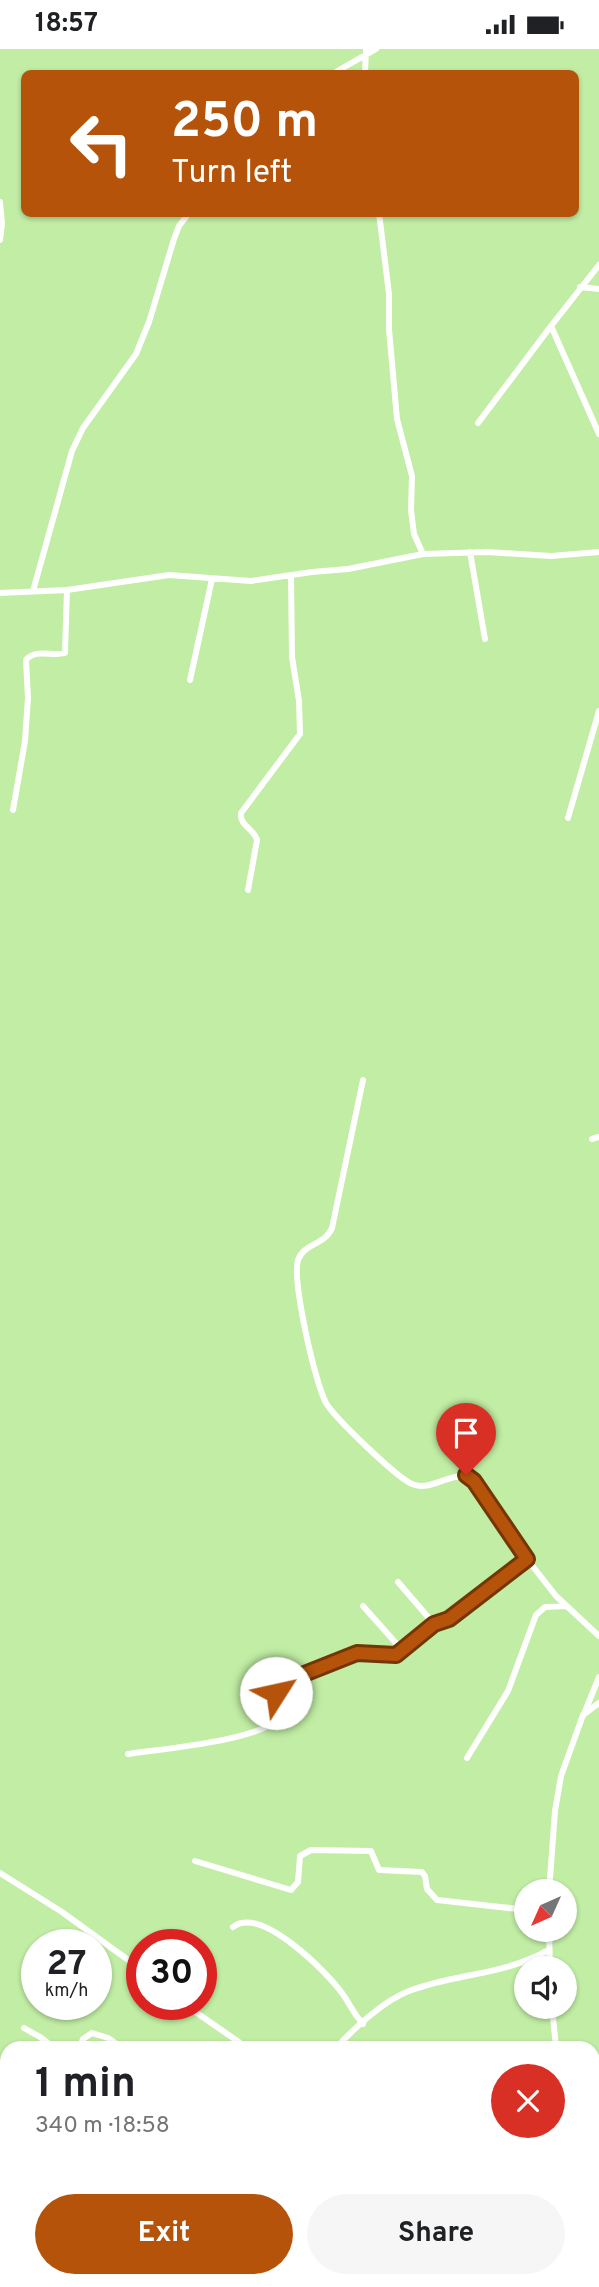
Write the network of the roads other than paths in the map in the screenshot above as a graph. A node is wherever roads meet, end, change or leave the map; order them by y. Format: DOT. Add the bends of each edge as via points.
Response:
graph roads {
  1 [pos="376,49"];
  2 [pos="366,52"];
  3 [pos="339,70"];
  4 [pos="365,70"];
  5 [pos="0,202"];
  6 [pos="187,217"];
  7 [pos="380,217"];
  8 [pos="0,240"];
  9 [pos="599,265"];
  10 [pos="580,287"];
  11 [pos="599,289"];
  12 [pos="551,327"];
  13 [pos="478,423"];
  14 [pos="598,429"];
  15 [pos="470,552"];
  16 [pos="599,552"];
  17 [pos="423,554"];
  18 [pos="291,576"];
  19 [pos="212,579"];
  20 [pos="67,590"];
  21 [pos="33,591"];
  22 [pos="0,593"];
  23 [pos="485,639"];
  24 [pos="190,680"];
  25 [pos="599,711"];
  26 [pos="13,810"];
  27 [pos="568,818"];
  28 [pos="248,890"];
  29 [pos="363,1080"];
  30 [pos="527,1559"];
  31 [pos="398,1582"];
  32 [pos="363,1606"];
  33 [pos="566,1606"];
  34 [pos="434,1624"];
  35 [pos="599,1636"];
  36 [pos="403,1651"];
  37 [pos="599,1677"];
  38 [pos="599,1703"];
  39 [pos="583,1716"];
  40 [pos="128,1754"];
  41 [pos="467,1758"];
  42 [pos="195,1861"];
  43 [pos="0,1873"];
  44 [pos="550,1879"];
  45 [pos="514,1909"];
  46 [pos="233,1927"];
  47 [pos="549,1943"];
  48 [pos="549,1950"];
  49 [pos="126,1956"];
  50 [pos="549,1956"];
  51 [pos="553,2019"];
  52 [pos="207,2020"];
  53 [pos="363,2024"];
  54 [pos="24,2028"];
  55 [pos="45,2041"];
  56 [pos="82,2041"];
  57 [pos="112,2041"];
  58 [pos="237,2041"];
  59 [pos="344,2041"];
  60 [pos="555,2041"];
  1 -- 2 [label="street"];
  2 -- 3 [label="street"];
  2 -- 4 [label="street"];
  5 -- 8 [label="street"];
  6 -- 21 [label="street" via="174,239 136,354 72,451"];
  7 -- 17 [label="street" via="397,419 412,476 414,534"];
  9 -- 10 [label="street"];
  10 -- 11 [label="street"];
  10 -- 12 [label="street"];
  12 -- 13 [label="street"];
  12 -- 14 [label="street"];
  15 -- 16 [label="street"];
  15 -- 17 [label="street"];
  15 -- 23 [label="street"];
  17 -- 18 [label="street"];
  18 -- 19 [label="street" via="241,582"];
  18 -- 28 [label="street" via="292,657 300,734 241,813 242,822 257,840"];
  19 -- 20 [label="street" via="169,575"];
  19 -- 24 [label="street"];
  20 -- 21 [label="street"];
  20 -- 26 [label="street" via="65,653 34,654 24,667 28,698 25,741"];
  21 -- 22 [label="street"];
  25 -- 27 [label="street"];
  29 -- 30 [label="street" via="332,1228 323,1241 305,1250 297,1265 302,1311 322,1393 337,1416 411,1484 469,1476"];
  30 -- 33 [label="street"];
  30 -- 34 [label="street" via="449,1619"];
  31 -- 34 [label="street"];
  32 -- 36 [label="street"];
  33 -- 35 [label="street"];
  33 -- 41 [label="street" via="545,1607 536,1615 508,1691"];
  34 -- 36 [label="street"];
  36 -- 40 [label="street" via="392,1656 357,1653 284,1682 277,1688 278,1719 264,1728"];
  37 -- 39 [label="street"];
  38 -- 39 [label="street"];
  39 -- 44 [label="street" via="561,1776"];
  42 -- 45 [label="street" via="291,1890 298,1882 300,1856 311,1850 371,1851 379,1870 422,1872 427,1889 438,1900"];
  43 -- 49 [label="street"];
  46 -- 53 [label="street" via="250,1921 282,1936 329,1978"];
  47 -- 48 [label="street"];
  48 -- 50 [label="street"];
  48 -- 53 [label="street" via="515,1966 406,1993"];
  51 -- 60 [label="street"];
  52 -- 58 [label="street"];
  53 -- 59 [label="street"];
  54 -- 55 [label="street"];
  56 -- 57 [label="street" via="92,2033"];
}
